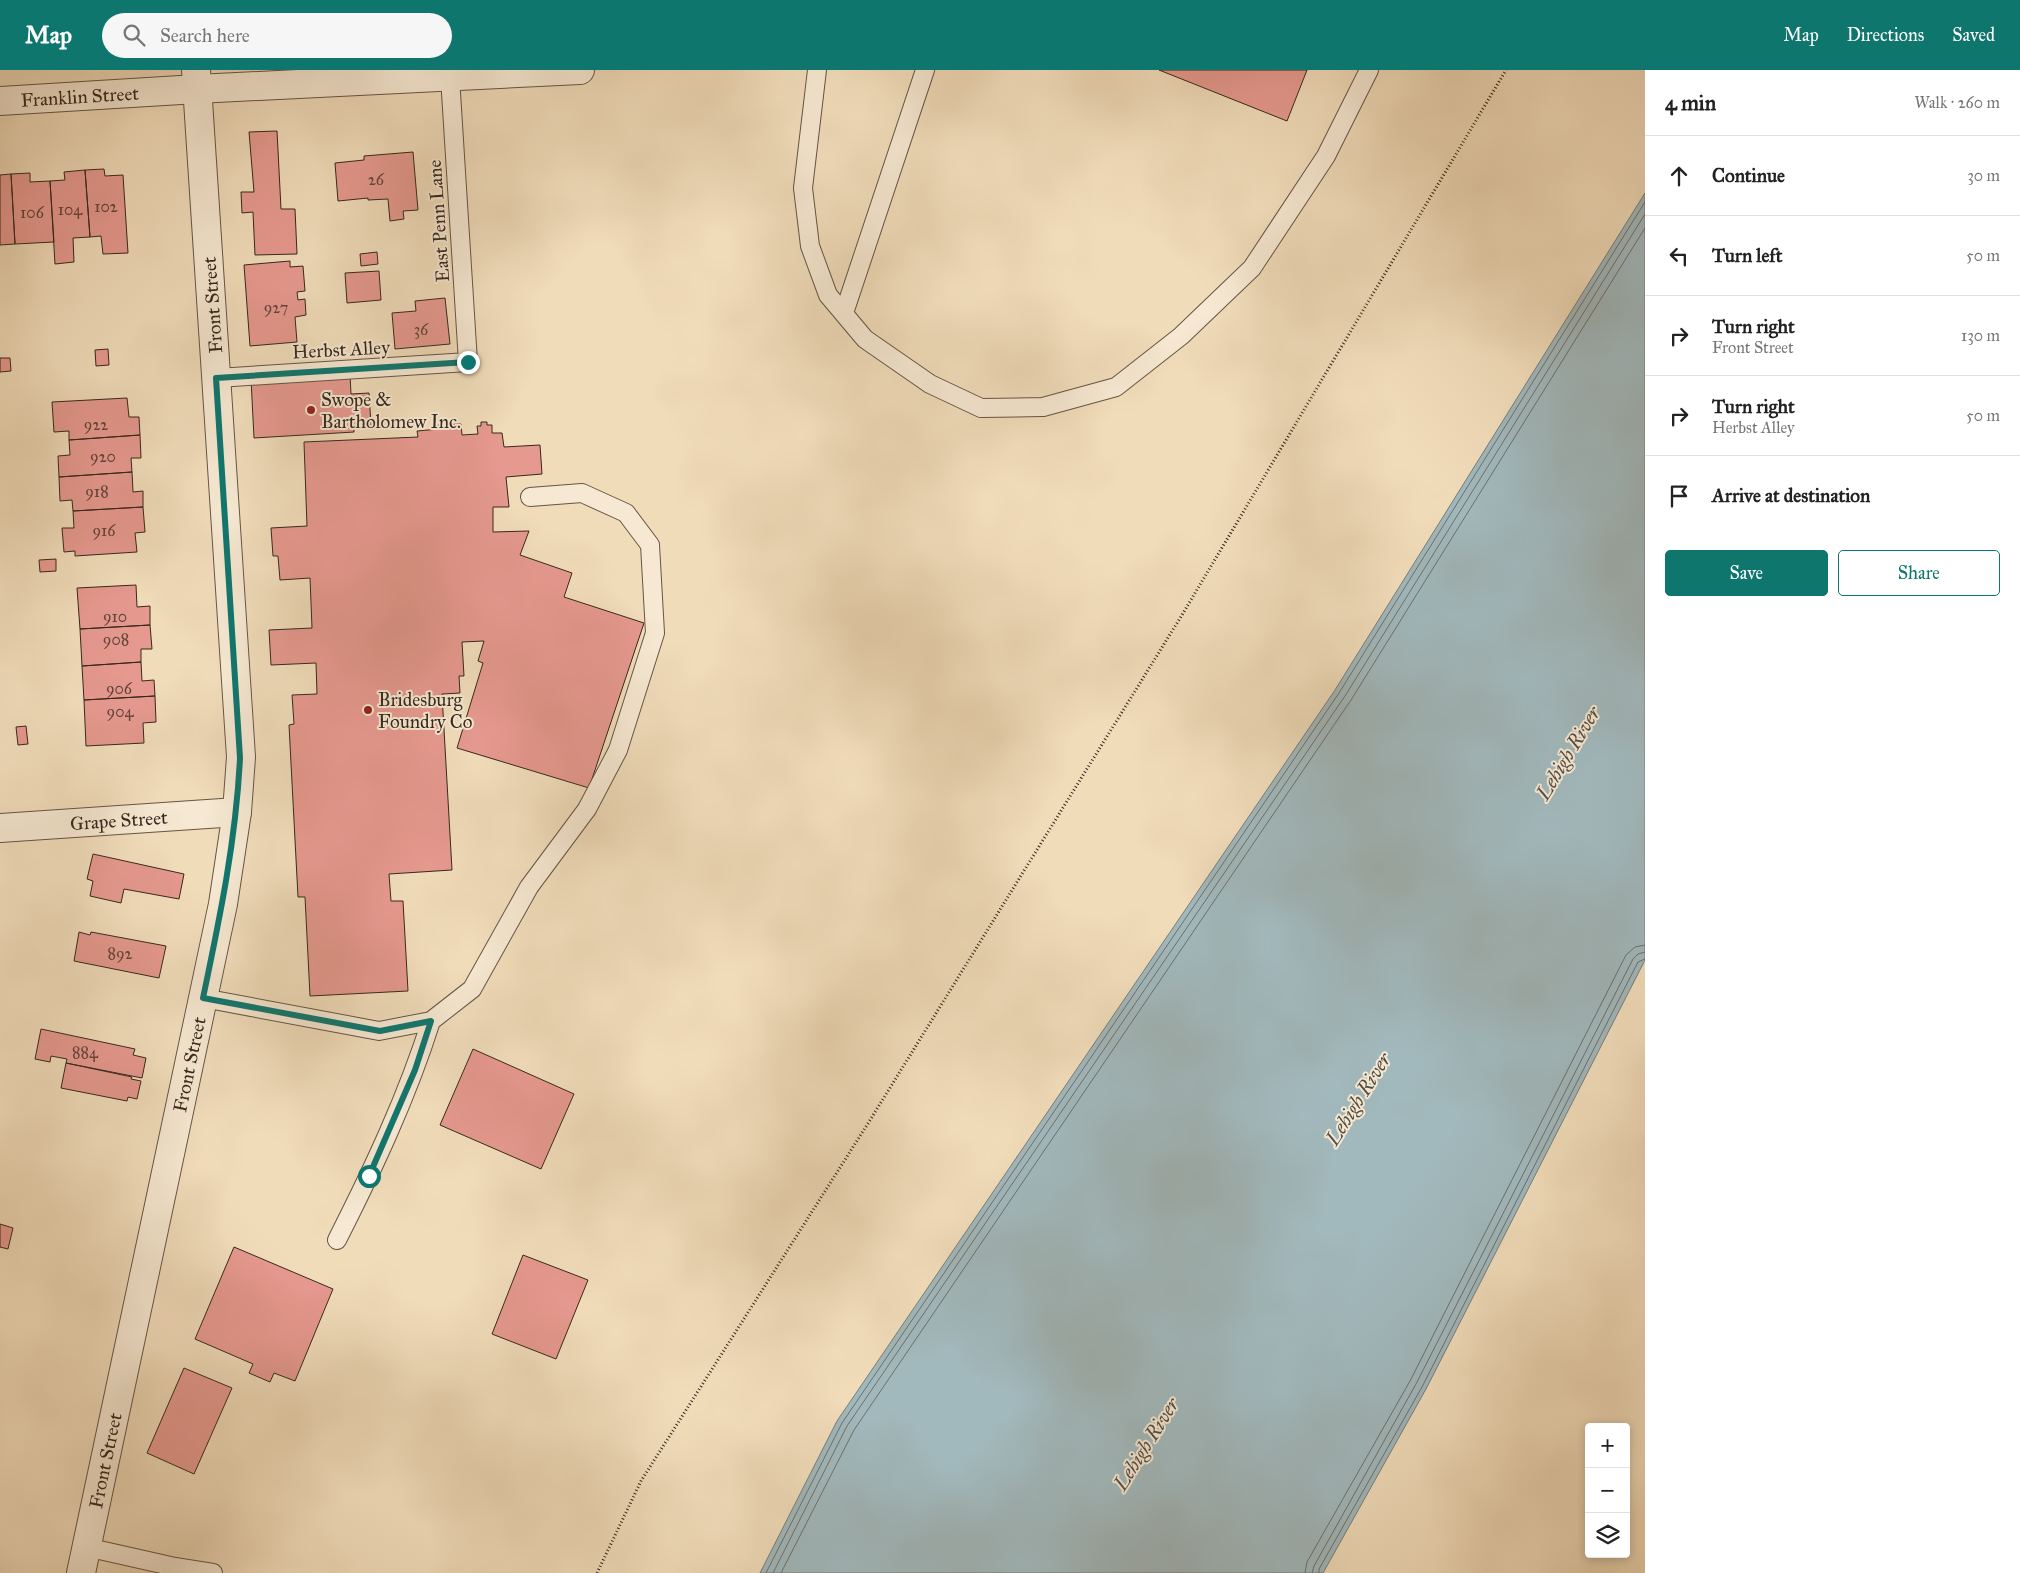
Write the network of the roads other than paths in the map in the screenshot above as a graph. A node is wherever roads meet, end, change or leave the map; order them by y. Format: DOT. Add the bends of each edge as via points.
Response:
graph roads {
  1 [pos="580,70"];
  2 [pos="818,70"];
  3 [pos="925,70"];
  4 [pos="1370,70"];
  5 [pos="450,77"];
  6 [pos="197,79"];
  7 [pos="0,101"];
  8 [pos="844,313"];
  9 [pos="468,362"];
  10 [pos="216,378"];
  11 [pos="530,497"];
  12 [pos="237,812"];
  13 [pos="0,828"];
  14 [pos="203,998"];
  15 [pos="431,1021"];
  16 [pos="337,1240"];
  17 [pos="86,1547"];
  18 [pos="174,1570"];
  19 [pos="81,1573"];
  20 [pos="213,1573"];
  1 -- 5 [label="street, Franklin Street"];
  2 -- 8 [label="lane" via="803,188 810,246 828,295"];
  3 -- 8 [label="lane"];
  4 -- 8 [label="lane" via="1326,156 1252,268 1181,336 1116,387 1043,407 981,408 930,384 865,339"];
  5 -- 6 [label="street, Franklin Street"];
  5 -- 9 [label="lane, East Penn Lane"];
  6 -- 7 [label="street, Franklin Street"];
  6 -- 10 [label="street, Front Street"];
  9 -- 10 [label="lane, Herbst Alley"];
  10 -- 12 [label="street, Front Street" via="240,758"];
  11 -- 15 [label="lane" via="582,493 626,513 650,545 655,633 618,750 587,809 529,887 472,989"];
  12 -- 13 [label="street, Grape Street"];
  12 -- 14 [label="street, Front Street" via="223,904"];
  14 -- 15 [label="lane" via="380,1031"];
  14 -- 17 [label="street, Front Street"];
  15 -- 16 [label="lane" via="415,1070"];
  17 -- 18 [label="lane"];
  17 -- 19 [label="street, Front Street"];
  18 -- 20 [label="lane"];
}
